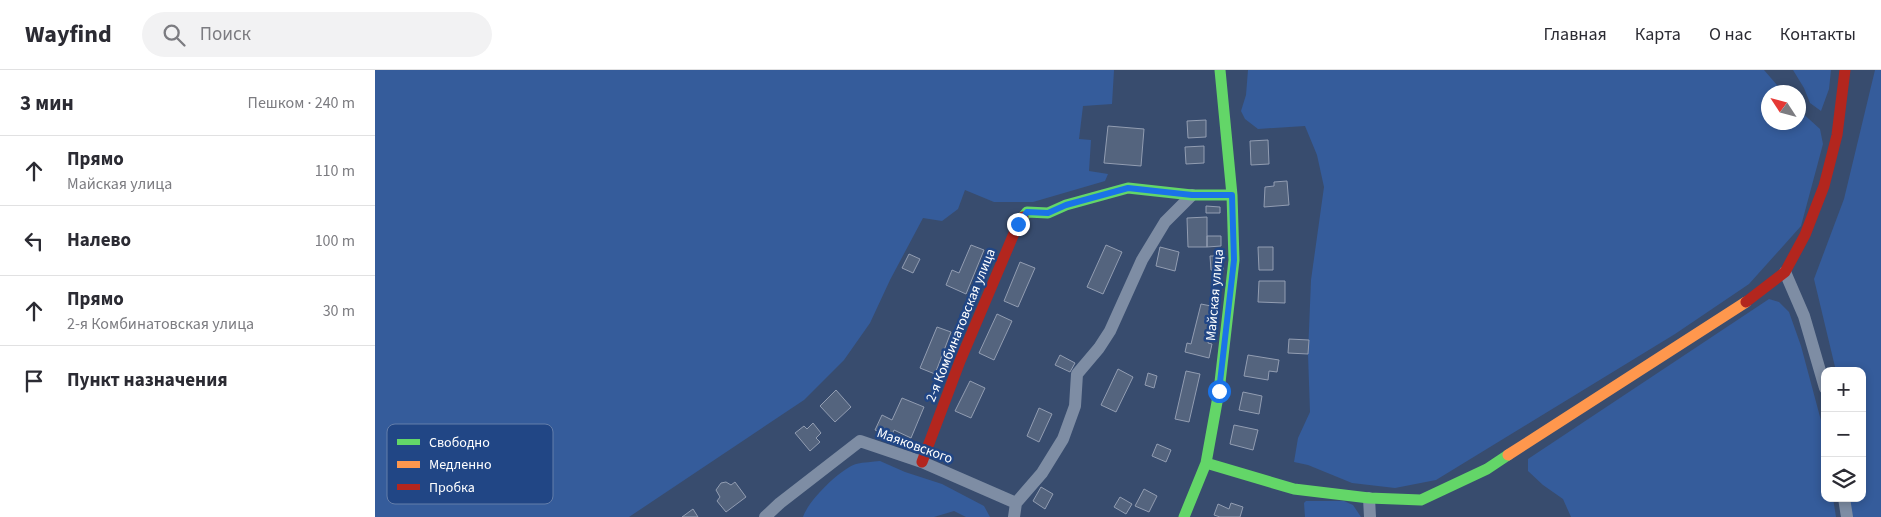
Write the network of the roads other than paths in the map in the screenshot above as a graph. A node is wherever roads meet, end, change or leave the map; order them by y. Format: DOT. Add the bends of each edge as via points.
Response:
graph roads {
  1 [pos="1220,70"];
  2 [pos="1845,70"];
  3 [pos="1192,195"];
  4 [pos="1232,195"];
  5 [pos="1785,272"];
  6 [pos="1821,374"];
  7 [pos="922,462"];
  8 [pos="1206,463"];
  9 [pos="1369,498"];
  10 [pos="1016,502"];
  11 [pos="1845,502"];
  12 [pos="765,517"];
  13 [pos="1013,517"];
  14 [pos="1184,517"];
  15 [pos="1370,517"];
  16 [pos="1847,517"];
  1 -- 4 [label="street, Майская улица"];
  2 -- 5 [label="street" via="1837,135 1824,186 1805,235"];
  3 -- 4 [label="street"];
  3 -- 7 [label="street, 2-я Комбинатовская улица" via="1128,188 1048,213 1027,212 1018,224 960,361"];
  3 -- 10 [label="street" via="1165,222 1142,260 1110,331 1077,374 1075,406 1063,439 1042,473"];
  4 -- 8 [label="street, Майская улица" via="1234,260 1219,391"];
  5 -- 6 [label="street" via="1804,316"];
  5 -- 9 [label="street" via="1740,306 1487,469 1421,500"];
  7 -- 10 [label="street, Маяковского"];
  7 -- 12 [label="street, Маяковского" via="860,441"];
  8 -- 9 [label="street" via="1294,489"];
  8 -- 14 [label="street, Майская улица"];
  9 -- 15 [label="street"];
  10 -- 13 [label="street"];
  11 -- 16 [label="street"];
}
